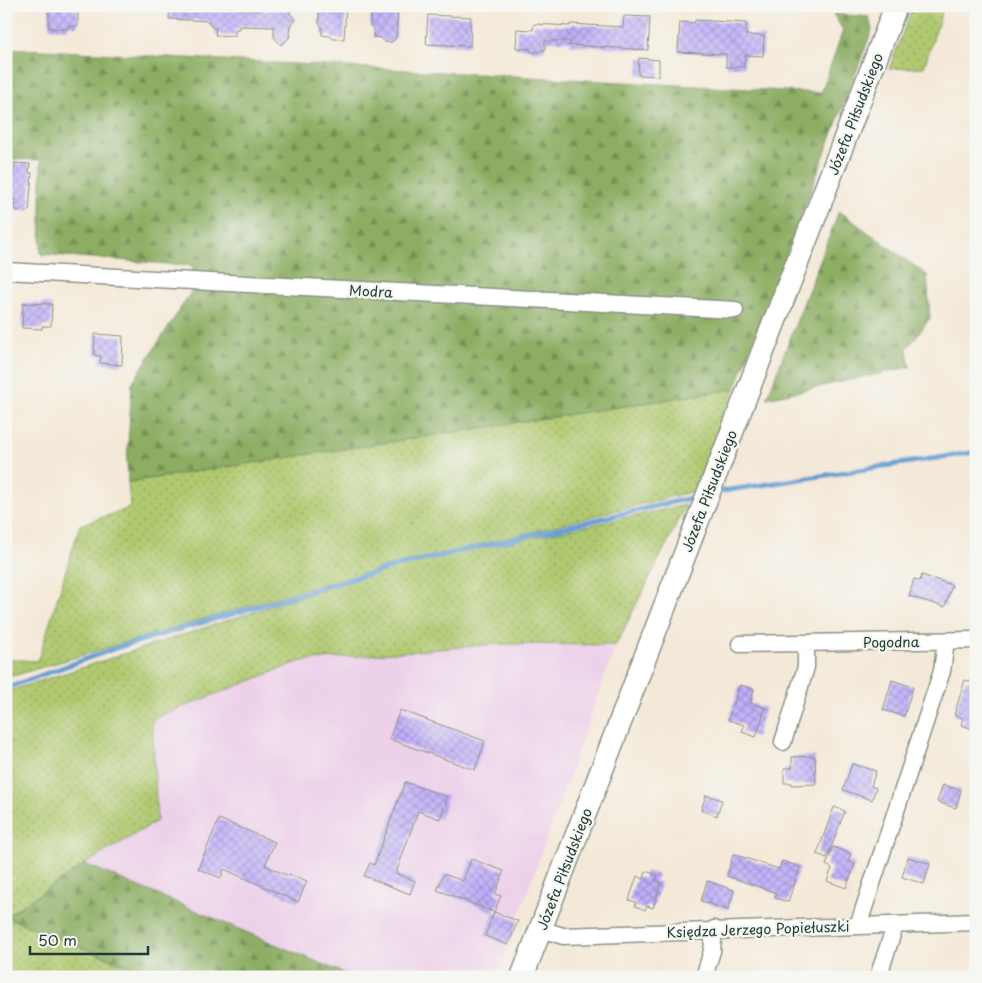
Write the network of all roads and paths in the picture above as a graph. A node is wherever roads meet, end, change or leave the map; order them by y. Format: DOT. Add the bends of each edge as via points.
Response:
graph roads {
  1 [pos="896,6"];
  2 [pos="6,271"];
  3 [pos="736,310"];
  4 [pos="976,640"];
  5 [pos="946,641"];
  6 [pos="806,643"];
  7 [pos="740,644"];
  8 [pos="783,742"];
  9 [pos="976,922"];
  10 [pos="858,926"];
  11 [pos="895,926"];
  12 [pos="541,929"];
  13 [pos="714,929"];
  14 [pos="522,977"];
  15 [pos="704,977"];
  16 [pos="878,977"];
  1 -- 12 [label="main road, Józefa Piłsudskiego"];
  2 -- 3 [label="street, Modra"];
  4 -- 5 [label="street, Pogodna"];
  5 -- 6 [label="street, Pogodna"];
  5 -- 10 [label="street" via="942,671"];
  6 -- 7 [label="street, Pogodna"];
  6 -- 8 [label="street" via="806,667"];
  9 -- 11 [label="street, Księdza Jerzego Popiełuszki"];
  10 -- 11 [label="street, Księdza Jerzego Popiełuszki"];
  10 -- 13 [label="street, Księdza Jerzego Popiełuszki"];
  11 -- 16 [label="street"];
  12 -- 13 [label="street, Księdza Jerzego Popiełuszki" via="563,936"];
  12 -- 14 [label="main road, Józefa Piłsudskiego"];
  13 -- 15 [label="street"];
}
